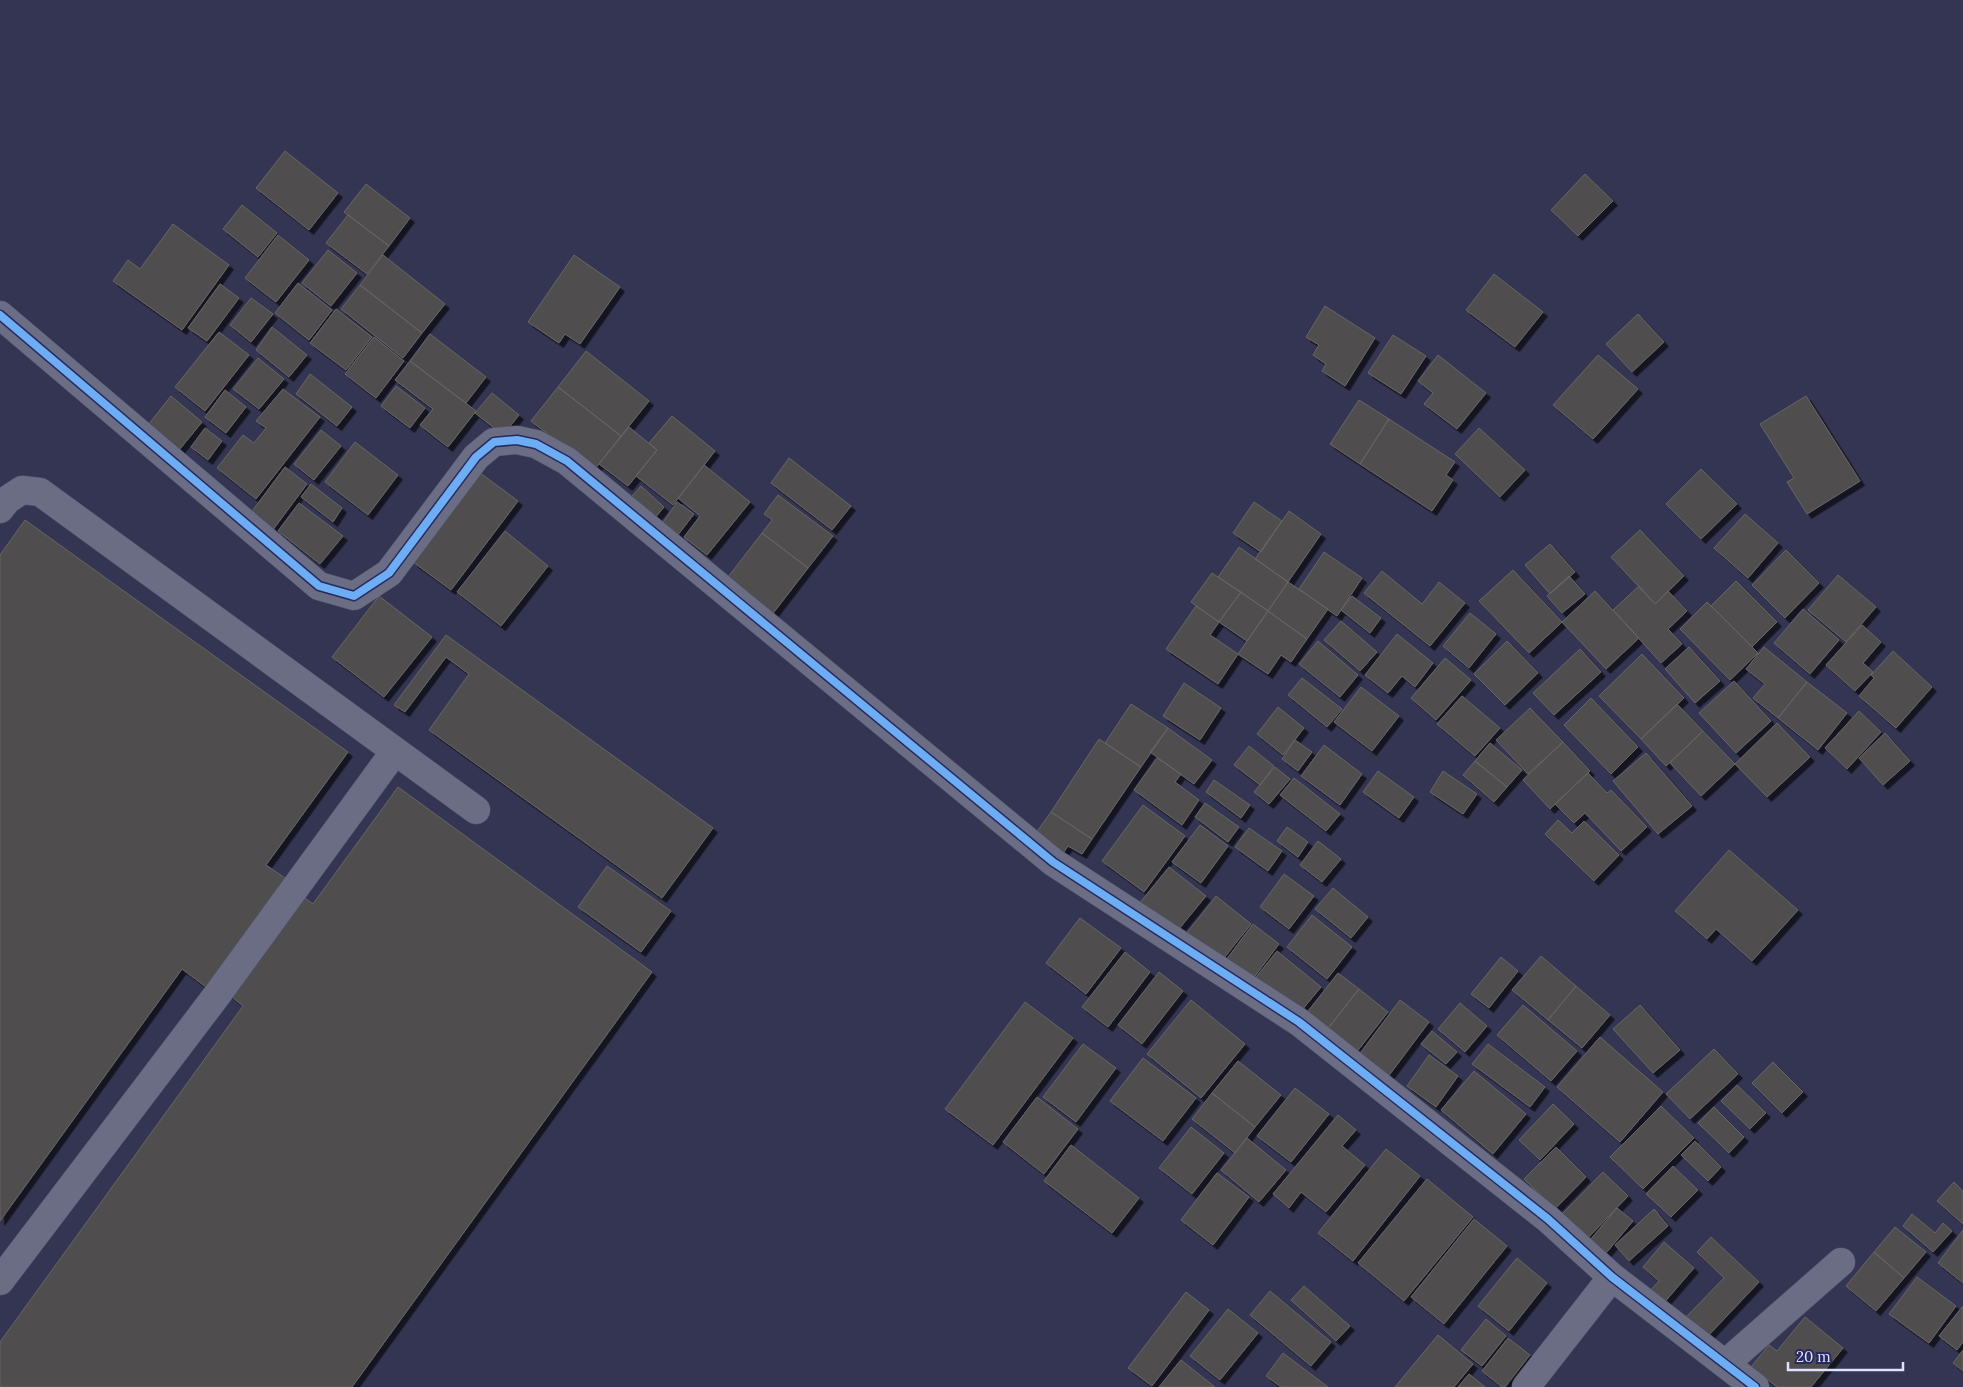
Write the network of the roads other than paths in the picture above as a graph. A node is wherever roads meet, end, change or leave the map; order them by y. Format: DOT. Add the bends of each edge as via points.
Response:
graph roads {
  1 [pos="0,315"];
  2 [pos="0,509"];
  3 [pos="395,751"];
  4 [pos="476,810"];
  5 [pos="1841,1262"];
  6 [pos="1612,1277"];
  7 [pos="0,1281"];
  8 [pos="1725,1364"];
  9 [pos="1526,1387"];
  10 [pos="1755,1387"];
  1 -- 6 [label="street" via="319,586 354,596 389,573 476,457 494,442 517,440 536,444 567,461 1053,862 1298,1022 1548,1219"];
  2 -- 3 [label="street" via="22,490 40,492"];
  3 -- 4 [label="street"];
  3 -- 7 [label="street"];
  5 -- 8 [label="street"];
  6 -- 8 [label="street"];
  6 -- 9 [label="street"];
  8 -- 10 [label="street"];
}
